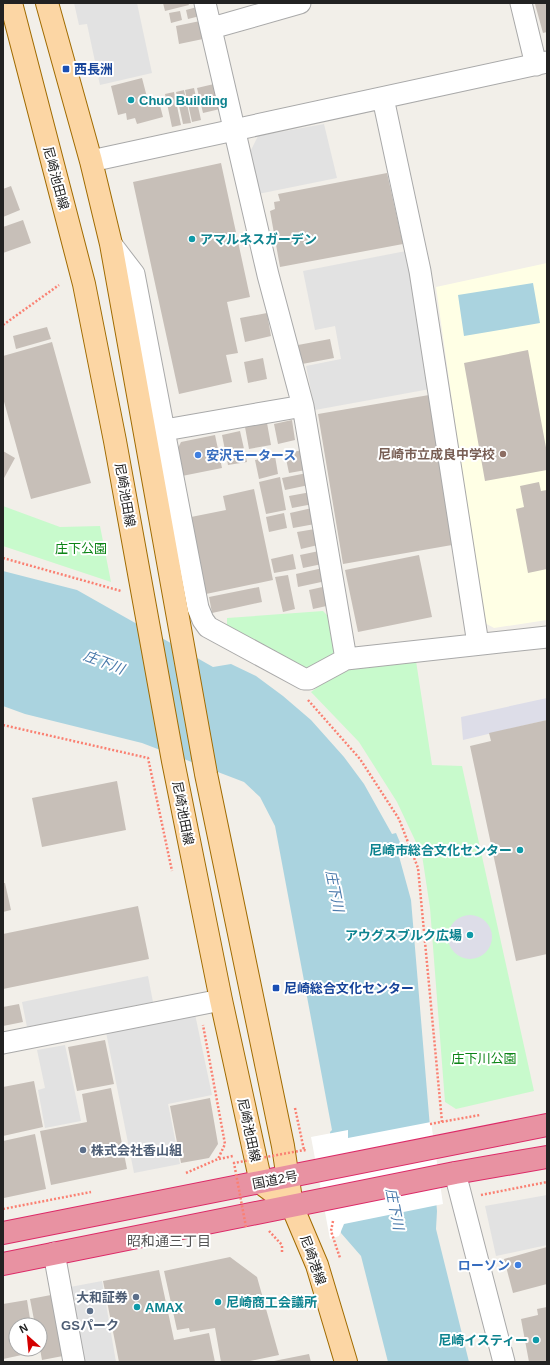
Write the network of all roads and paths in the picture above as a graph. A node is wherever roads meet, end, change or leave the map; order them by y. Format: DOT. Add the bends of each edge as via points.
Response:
graph roads {
  1 [pos="11,3"];
  2 [pos="47,3"];
  3 [pos="206,3"];
  4 [pos="300,3"];
  5 [pos="521,3"];
  6 [pos="212,28"];
  7 [pos="541,63"];
  8 [pos="383,98"];
  9 [pos="235,129"];
  10 [pos="92,161"];
  11 [pos="111,244"];
  12 [pos="59,285"];
  13 [pos="3,325"];
  14 [pos="303,406"];
  15 [pos="165,430"];
  16 [pos="3,558"];
  17 [pos="121,590"];
  18 [pos="547,637"];
  19 [pos="478,644"];
  20 [pos="346,659"];
  21 [pos="307,699"];
  22 [pos="3,725"];
  23 [pos="172,873"];
  24 [pos="221,1000"];
  25 [pos="199,1004"];
  26 [pos="3,1043"];
  27 [pos="295,1108"];
  28 [pos="442,1122"];
  29 [pos="547,1125"];
  30 [pos="547,1157"];
  31 [pos="182,1174"];
  32 [pos="447,1174"];
  33 [pos="289,1177"];
  34 [pos="547,1182"];
  35 [pos="261,1183"];
  36 [pos="94,1192"];
  37 [pos="475,1196"];
  38 [pos="292,1206"];
  39 [pos="3,1209"];
  40 [pos="337,1220"];
  41 [pos="252,1227"];
  42 [pos="267,1228"];
  43 [pos="3,1233"];
  44 [pos="282,1252"];
  45 [pos="54,1253"];
  46 [pos="340,1258"];
  47 [pos="3,1264"];
  48 [pos="74,1362"];
  49 [pos="346,1362"];
  50 [pos="504,1362"];
  1 -- 24 [label="main road, 尼崎池田線" via="84,284 173,761"];
  2 -- 10 [label="main road"];
  3 -- 6 [label="street"];
  4 -- 6 [label="street"];
  5 -- 7 [label="street"];
  6 -- 9 [label="street"];
  7 -- 8 [label="street"];
  8 -- 9 [label="street"];
  8 -- 19 [label="street" via="420,271"];
  9 -- 10 [label="street"];
  9 -- 14 [label="street" via="268,275"];
  10 -- 11 [label="main road"];
  11 -- 15 [label="street" via="134,274"];
  11 -- 33 [label="main road" via="206,774"];
  12 -- 13 [label="path"];
  14 -- 15 [label="street"];
  14 -- 20 [label="street"];
  15 -- 20 [label="street" via="202,620 208,627 304,679 309,679"];
  16 -- 17 [label="path"];
  18 -- 19 [label="street"];
  19 -- 20 [label="street"];
  21 -- 28 [label="path" via="364,765 399,819 418,868"];
  22 -- 23 [label="path" via="148,758"];
  24 -- 25 [label="street"];
  24 -- 35 [label="main road, 尼崎池田線"];
  25 -- 26 [label="street"];
  25 -- 31 [label="path" via="224,1144 218,1159"];
  27 -- 41 [label="path, bridge" via="305,1151 234,1163 246,1227"];
  29 -- 33 [label="highway, 国道2号"];
  30 -- 32 [label="highway"];
  32 -- 38 [label="highway"];
  32 -- 50 [label="street"];
  33 -- 35 [label="highway, 国道2号"];
  33 -- 38 [label="main road"];
  34 -- 37 [label="path"];
  35 -- 38 [label="main road"];
  35 -- 43 [label="highway, 国道2号"];
  36 -- 39 [label="path"];
  38 -- 45 [label="highway"];
  38 -- 49 [label="main road, 尼崎港線" via="316,1265"];
  40 -- 46 [label="path" via="332,1221 331,1231"];
  42 -- 44 [label="path" via="282,1245"];
  45 -- 47 [label="highway"];
  45 -- 48 [label="street"];
}
